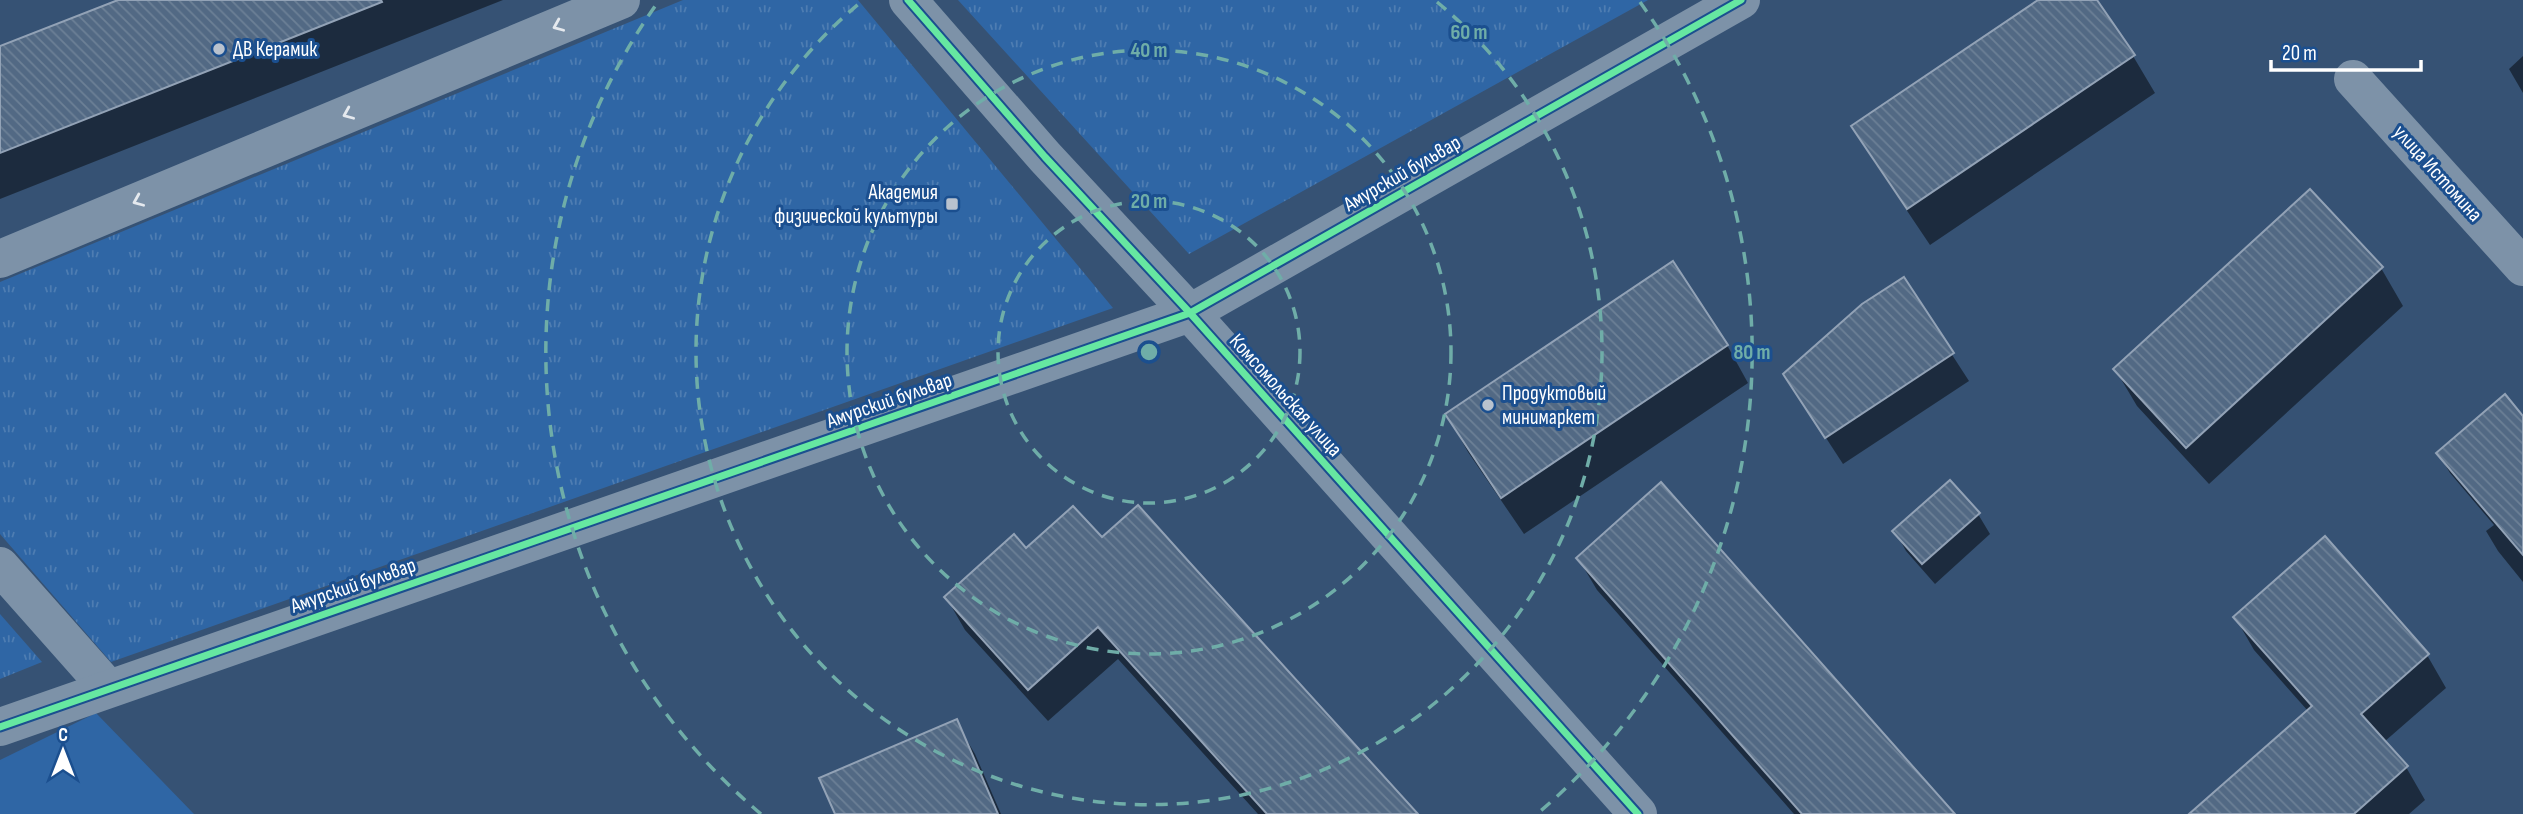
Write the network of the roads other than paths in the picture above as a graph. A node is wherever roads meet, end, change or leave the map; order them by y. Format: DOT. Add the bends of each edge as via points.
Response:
graph roads {
  1 [pos="621,0"];
  2 [pos="908,0"];
  3 [pos="1741,0"];
  4 [pos="2353,79"];
  5 [pos="0,259"];
  6 [pos="2523,267"];
  7 [pos="1190,313"];
  8 [pos="0,566"];
  9 [pos="108,688"];
  10 [pos="0,727"];
  11 [pos="1638,814"];
  1 -- 5 [label="street, one-way"];
  2 -- 7 [label="street, Комсомольская улица"];
  3 -- 7 [label="street, Амурский бульвар"];
  4 -- 6 [label="street, улица Истомина"];
  7 -- 9 [label="street, Амурский бульвар"];
  7 -- 11 [label="street, Комсомольская улица"];
  8 -- 9 [label="street"];
  9 -- 10 [label="street, Амурский бульвар"];
}
